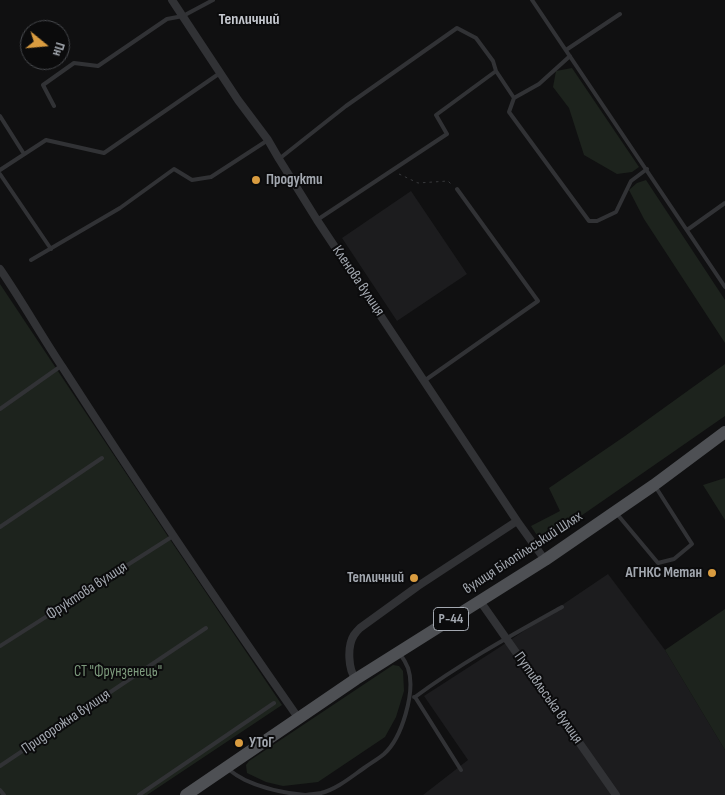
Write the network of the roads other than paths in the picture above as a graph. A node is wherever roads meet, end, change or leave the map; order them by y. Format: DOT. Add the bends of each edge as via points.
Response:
graph roads {
  1 [pos="172,0"];
  2 [pos="213,0"];
  3 [pos="532,0"];
  4 [pos="620,14"];
  5 [pos="183,16"];
  6 [pos="566,50"];
  7 [pos="570,56"];
  8 [pos="496,71"];
  9 [pos="220,73"];
  10 [pos="514,98"];
  11 [pos="54,106"];
  12 [pos="0,116"];
  13 [pos="268,140"];
  14 [pos="24,154"];
  15 [pos="279,159"];
  16 [pos="0,170"];
  17 [pos="647,170"];
  18 [pos="0,174"];
  19 [pos="457,188"];
  20 [pos="725,204"];
  21 [pos="318,220"];
  22 [pos="687,230"];
  23 [pos="51,250"];
  24 [pos="32,260"];
  25 [pos="0,269"];
  26 [pos="725,287"];
  27 [pos="62,366"];
  28 [pos="424,381"];
  29 [pos="0,409"];
  30 [pos="725,432"];
  31 [pos="102,458"];
  32 [pos="654,485"];
  33 [pos="615,512"];
  34 [pos="517,521"];
  35 [pos="0,527"];
  36 [pos="174,535"];
  37 [pos="545,560"];
  38 [pos="480,600"];
  39 [pos="562,607"];
  40 [pos="206,628"];
  41 [pos="506,638"];
  42 [pos="0,646"];
  43 [pos="399,652"];
  44 [pos="356,680"];
  45 [pos="409,696"];
  46 [pos="415,697"];
  47 [pos="274,703"];
  48 [pos="299,719"];
  49 [pos="0,766"];
  50 [pos="226,768"];
  51 [pos="461,770"];
  52 [pos="0,790"];
  53 [pos="4,795"];
  54 [pos="139,795"];
  55 [pos="186,795"];
  56 [pos="305,795"];
  57 [pos="616,795"];
  1 -- 5 [label="street, Кленова вулиця"];
  2 -- 5 [label="lane"];
  3 -- 6 [label="lane"];
  4 -- 6 [label="lane"];
  5 -- 9 [label="street, Кленова вулиця"];
  5 -- 11 [label="lane" via="168,19 98,66 74,63 43,85"];
  6 -- 7 [label="lane"];
  7 -- 10 [label="lane" via="539,84"];
  7 -- 17 [label="lane"];
  8 -- 10 [label="lane"];
  8 -- 15 [label="lane" via="493,61 476,38 457,28 346,106"];
  8 -- 21 [label="lane" via="436,114 447,134"];
  9 -- 13 [label="street, Кленова вулиця"];
  9 -- 14 [label="lane" via="104,153 46,140"];
  10 -- 17 [label="lane" via="509,112 589,221 597,221 616,212 631,180"];
  12 -- 14 [label="lane"];
  13 -- 15 [label="street, Кленова вулиця"];
  13 -- 23 [label="lane" via="211,177 192,180 174,169 120,208"];
  14 -- 16 [label="lane"];
  15 -- 21 [label="street, Кленова вулиця"];
  17 -- 22 [label="lane"];
  18 -- 23 [label="lane"];
  19 -- 28 [label="lane" via="538,301"];
  20 -- 22 [label="lane"];
  21 -- 28 [label="street, Кленова вулиця"];
  22 -- 26 [label="lane"];
  23 -- 24 [label="lane"];
  25 -- 27 [label="street"];
  27 -- 29 [label="lane"];
  27 -- 36 [label="street"];
  28 -- 34 [label="street, Кленова вулиця"];
  30 -- 32 [label="main road, вулиця Білопільський Шлях / Р-44"];
  31 -- 35 [label="lane"];
  32 -- 33 [label="main road, вулиця Білопільський Шлях / Р-44"];
  32 -- 33 [label="lane" via="692,544 674,559 658,563"];
  33 -- 37 [label="main road, вулиця Білопільський Шлях / Р-44"];
  34 -- 37 [label="street, Кленова вулиця"];
  34 -- 44 [label="street" via="360,628 353,636 349,663"];
  36 -- 42 [label="lane, Фруктова вулиця"];
  36 -- 48 [label="street"];
  37 -- 38 [label="main road, вулиця Білопільський Шлях / Р-44"];
  38 -- 41 [label="street, Путивльська вулиця"];
  38 -- 43 [label="main road, вулиця Білопільський Шлях / Р-44"];
  39 -- 41 [label="lane"];
  40 -- 49 [label="lane, Придорожна вулиця"];
  41 -- 46 [label="lane"];
  41 -- 57 [label="street, Путивльська вулиця"];
  43 -- 44 [label="main road, вулиця Білопільський Шлях / Р-44"];
  43 -- 45 [label="lane" via="408,666"];
  44 -- 48 [label="main road, вулиця Білопільський Шлях / Р-44"];
  45 -- 46 [label="lane"];
  45 -- 56 [label="lane" via="399,731 384,754 335,788"];
  46 -- 51 [label="lane"];
  47 -- 54 [label="lane"];
  48 -- 50 [label="main road, вулиця Білопільський Шлях / Р-44"];
  50 -- 55 [label="main road, вулиця Білопільський Шлях / Р-44"];
  50 -- 56 [label="lane" via="244,780 271,790"];
  52 -- 53 [label="lane"];
}
